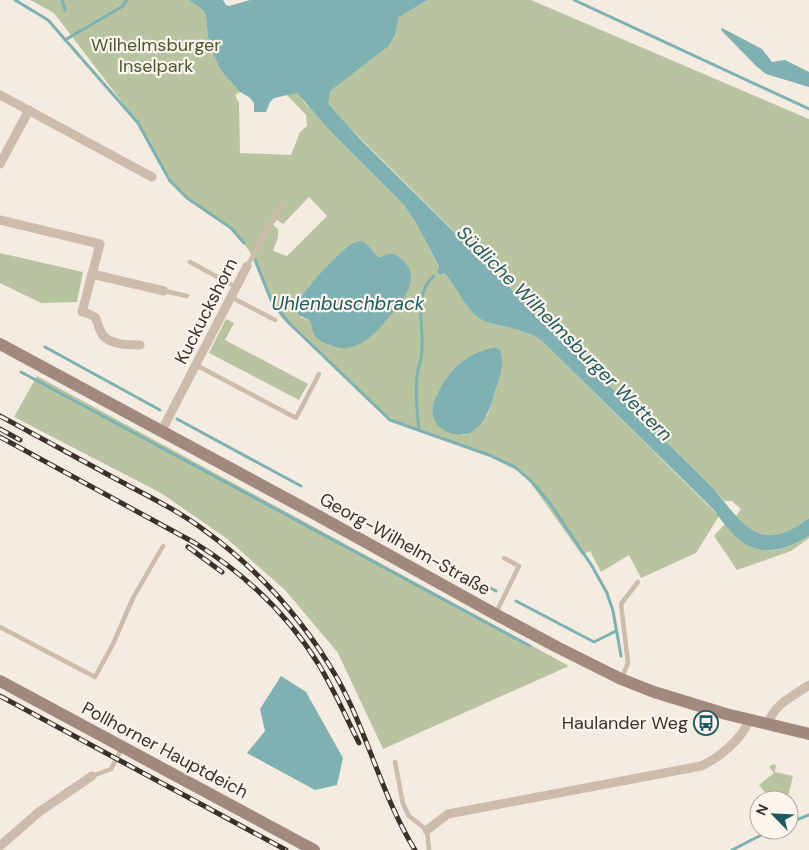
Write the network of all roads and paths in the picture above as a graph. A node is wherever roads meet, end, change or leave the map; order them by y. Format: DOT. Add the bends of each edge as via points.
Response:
graph roads {
  1 [pos="0,94"];
  2 [pos="28,110"];
  3 [pos="0,164"];
  4 [pos="152,177"];
  5 [pos="281,206"];
  6 [pos="0,220"];
  7 [pos="190,262"];
  8 [pos="247,266"];
  9 [pos="92,274"];
  10 [pos="236,287"];
  11 [pos="164,291"];
  12 [pos="187,296"];
  13 [pos="231,297"];
  14 [pos="275,320"];
  15 [pos="0,344"];
  16 [pos="140,345"];
  17 [pos="196,365"];
  18 [pos="319,374"];
  19 [pos="161,432"];
  20 [pos="163,546"];
  21 [pos="504,558"];
  22 [pos="638,582"];
  23 [pos="495,614"];
  24 [pos="0,627"];
  25 [pos="621,678"];
  26 [pos="0,681"];
  27 [pos="809,685"];
  28 [pos="749,720"];
  29 [pos="768,724"];
  30 [pos="809,734"];
  31 [pos="123,747"];
  32 [pos="395,762"];
  33 [pos="92,776"];
  34 [pos="428,830"];
  35 [pos="0,846"];
  36 [pos="314,850"];
  37 [pos="429,850"];
  1 -- 2 [label="street"];
  2 -- 3 [label="street"];
  2 -- 4 [label="street"];
  5 -- 8 [label="lane, Kuckuckshorn"];
  6 -- 9 [label="street" via="100,244"];
  7 -- 10 [label="lane"];
  8 -- 10 [label="street, Kuckuckshorn"];
  9 -- 11 [label="street"];
  9 -- 16 [label="street" via="82,312 92,314 106,339"];
  10 -- 13 [label="street, Kuckuckshorn"];
  11 -- 12 [label="lane"];
  13 -- 14 [label="lane"];
  13 -- 17 [label="street, Kuckuckshorn"];
  15 -- 19 [label="main road, Georg-Wilhelm-Straße"];
  17 -- 18 [label="lane" via="296,418"];
  17 -- 19 [label="street, Kuckuckshorn"];
  19 -- 23 [label="main road, Georg-Wilhelm-Straße"];
  20 -- 24 [label="lane" via="133,598 96,677"];
  21 -- 23 [label="lane" via="520,566"];
  22 -- 25 [label="lane" via="620,604 628,663"];
  23 -- 25 [label="main road, Georg-Wilhelm-Straße"];
  25 -- 28 [label="main road, Georg-Wilhelm-Straße" via="676,699"];
  26 -- 31 [label="main road, Pollhorner Hauptdeich"];
  27 -- 29 [label="street" via="776,708"];
  28 -- 29 [label="main road, Georg-Wilhelm-Straße"];
  28 -- 34 [label="street" via="742,734 716,758 701,766 448,814"];
  29 -- 30 [label="main road, Georg-Wilhelm-Straße"];
  31 -- 33 [label="lane" via="111,769"];
  31 -- 36 [label="main road, Pollhorner Hauptdeich"];
  32 -- 34 [label="lane" via="403,804 409,816"];
  33 -- 35 [label="street" via="39,812"];
  34 -- 37 [label="lane"];
}
